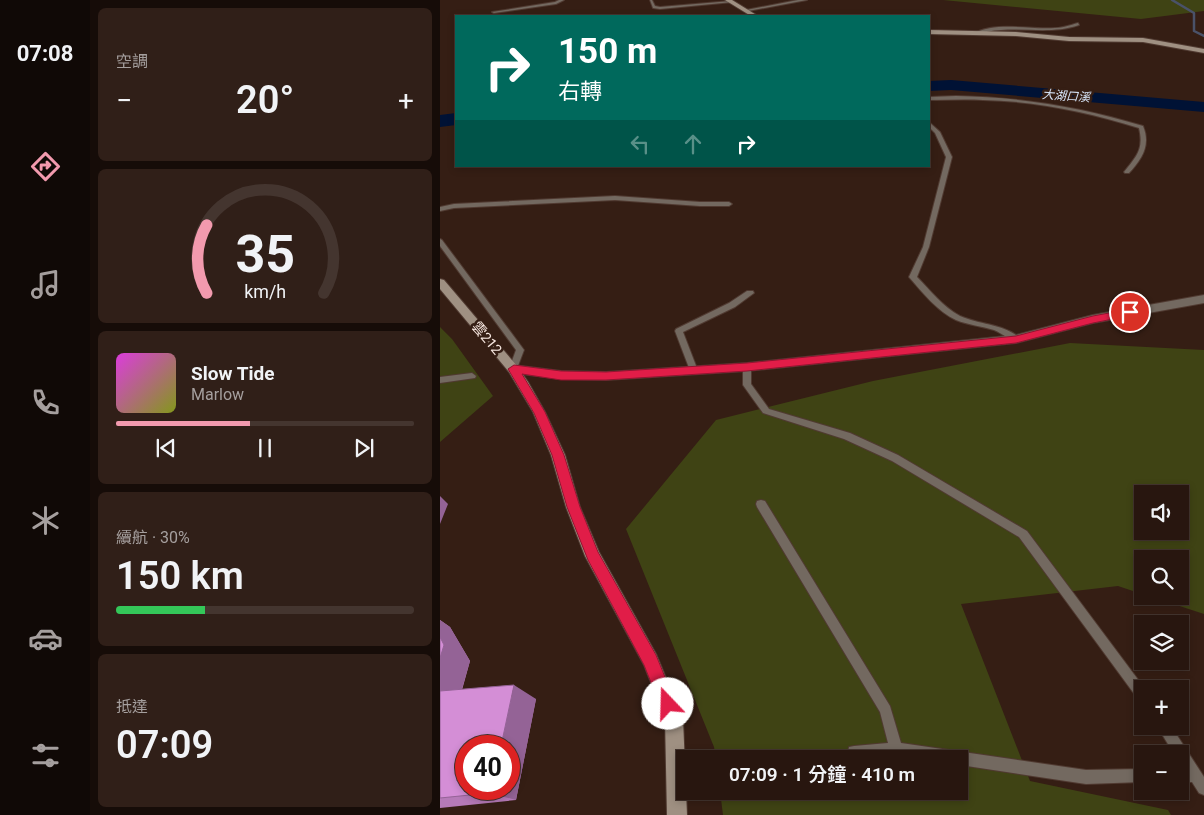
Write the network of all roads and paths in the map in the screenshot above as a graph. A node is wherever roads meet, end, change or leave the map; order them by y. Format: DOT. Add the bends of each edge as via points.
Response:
graph roads {
  1 [pos="562,0"];
  2 [pos="805,0"];
  3 [pos="651,1"];
  4 [pos="730,1"];
  5 [pos="748,10"];
  6 [pos="494,12"];
  7 [pos="754,15"];
  8 [pos="1078,24"];
  9 [pos="930,32"];
  10 [pos="974,34"];
  11 [pos="1204,51"];
  12 [pos="930,99"];
  13 [pos="930,125"];
  14 [pos="1127,172"];
  15 [pos="729,204"];
  16 [pos="440,209"];
  17 [pos="440,241"];
  18 [pos="440,282"];
  19 [pos="750,293"];
  20 [pos="1204,299"];
  21 [pos="1016,340"];
  22 [pos="747,367"];
  23 [pos="514,369"];
  24 [pos="694,371"];
  25 [pos="472,376"];
  26 [pos="440,380"];
  27 [pos="761,504"];
  28 [pos="1134,684"];
  29 [pos="1169,735"];
  30 [pos="896,749"];
  31 [pos="882,750"];
  32 [pos="1189,775"];
  33 [pos="1195,775"];
  34 [pos="1134,776"];
  35 [pos="1204,788"];
  36 [pos="677,815"];
  1 -- 6 [label="lane"];
  2 -- 5 [label="lane"];
  3 -- 4 [label="lane" via="654,7 660,8"];
  4 -- 5 [label="street"];
  5 -- 7 [label="street"];
  8 -- 10 [label="lane" via="1067,29 1016,27"];
  9 -- 10 [label="street"];
  10 -- 11 [label="street" via="1143,40"];
  12 -- 14 [label="lane" via="1054,105 1116,118 1141,127 1144,137 1142,154"];
  13 -- 21 [label="lane" via="949,156 926,247 913,277 958,317 1006,330"];
  15 -- 16 [label="lane" via="615,198"];
  17 -- 23 [label="lane" via="520,350"];
  18 -- 23 [label="street, 雲212 / 雲212"];
  19 -- 24 [label="lane" via="678,331"];
  20 -- 21 [label="street" via="1093,319"];
  21 -- 22 [label="street"];
  22 -- 24 [label="street"];
  22 -- 28 [label="lane" via="747,385 766,411 847,436 895,458 1023,534"];
  23 -- 24 [label="street" via="561,376"];
  23 -- 36 [label="street, 雲212 / 雲212" via="539,412 558,455 573,507 593,556 650,660 674,719"];
  25 -- 26 [label="lane"];
  27 -- 30 [label="lane" via="886,710"];
  29 -- 33 [label="lane"];
  30 -- 31 [label="lane"];
  30 -- 34 [label="lane" via="1086,777"];
  32 -- 33 [label="lane"];
  33 -- 35 [label="lane"];
}
